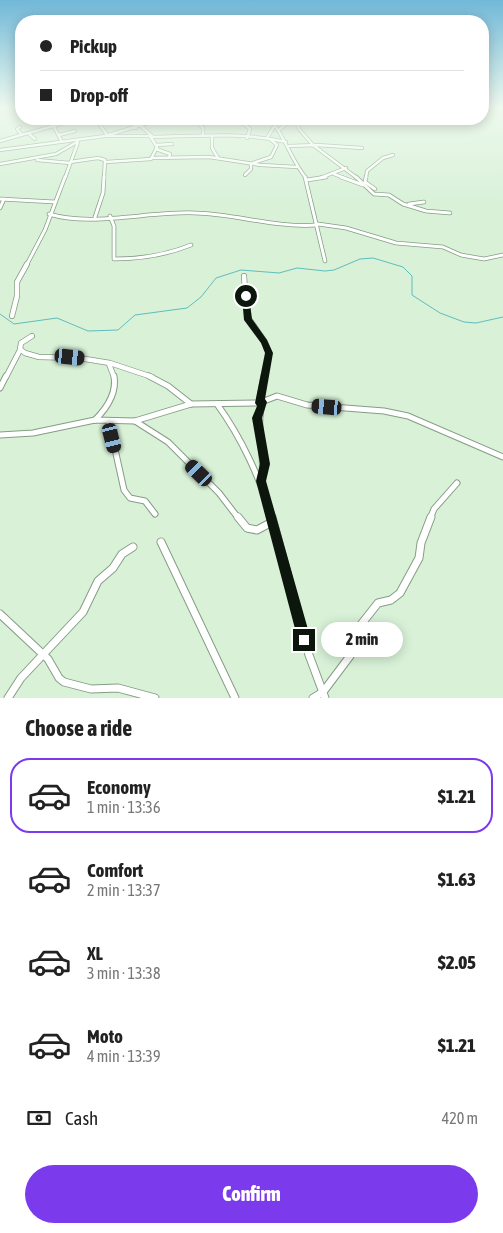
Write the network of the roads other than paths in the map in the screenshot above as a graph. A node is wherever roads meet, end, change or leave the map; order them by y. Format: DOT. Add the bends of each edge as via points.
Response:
graph roads {
  1 [pos="79,140"];
  2 [pos="74,141"];
  3 [pos="78,141"];
  4 [pos="152,141"];
  5 [pos="212,141"];
  6 [pos="272,141"];
  7 [pos="280,141"];
  8 [pos="310,141"];
  9 [pos="62,142"];
  10 [pos="286,142"];
  11 [pos="172,144"];
  12 [pos="313,144"];
  13 [pos="289,146"];
  14 [pos="156,147"];
  15 [pos="362,148"];
  16 [pos="0,150"];
  17 [pos="392,155"];
  18 [pos="151,158"];
  19 [pos="169,158"];
  20 [pos="219,159"];
  21 [pos="31,160"];
  22 [pos="70,162"];
  23 [pos="106,162"];
  24 [pos="0,164"];
  25 [pos="252,164"];
  26 [pos="297,166"];
  27 [pos="346,168"];
  28 [pos="352,173"];
  29 [pos="245,174"];
  30 [pos="334,174"];
  31 [pos="365,176"];
  32 [pos="307,180"];
  33 [pos="365,186"];
  34 [pos="375,189"];
  35 [pos="2,199"];
  36 [pos="55,202"];
  37 [pos="424,202"];
  38 [pos="407,204"];
  39 [pos="0,208"];
  40 [pos="450,213"];
  41 [pos="49,214"];
  42 [pos="110,216"];
  43 [pos="95,217"];
  44 [pos="317,224"];
  45 [pos="191,245"];
  46 [pos="503,256"];
  47 [pos="325,261"];
  48 [pos="244,276"];
  49 [pos="12,316"];
  50 [pos="32,336"];
  51 [pos="20,350"];
  52 [pos="108,364"];
  53 [pos="0,388"];
  54 [pos="261,402"];
  55 [pos="191,404"];
  56 [pos="217,404"];
  57 [pos="95,420"];
  58 [pos="136,421"];
  59 [pos="109,422"];
  60 [pos="0,435"];
  61 [pos="503,457"];
  62 [pos="261,481"];
  63 [pos="457,483"];
  64 [pos="155,514"];
  65 [pos="272,522"];
  66 [pos="161,542"];
  67 [pos="133,548"];
  68 [pos="0,614"];
  69 [pos="44,655"];
  70 [pos="324,695"];
  71 [pos="8,698"];
  72 [pos="155,698"];
  73 [pos="235,698"];
  74 [pos="313,698"];
  1 -- 22 [label="street"];
  2 -- 9 [label="street"];
  3 -- 21 [label="street" via="56,154"];
  4 -- 14 [label="street"];
  5 -- 20 [label="street" via="212,148"];
  6 -- 25 [label="street" via="277,145 271,156"];
  7 -- 10 [label="street"];
  8 -- 12 [label="street"];
  9 -- 16 [label="street"];
  10 -- 13 [label="street"];
  11 -- 14 [label="street"];
  12 -- 13 [label="street"];
  12 -- 15 [label="street"];
  12 -- 27 [label="street"];
  13 -- 26 [label="street"];
  14 -- 18 [label="street"];
  14 -- 19 [label="street" via="170,154"];
  17 -- 31 [label="street" via="371,167"];
  18 -- 19 [label="street"];
  18 -- 23 [label="street"];
  19 -- 20 [label="street"];
  20 -- 25 [label="street"];
  21 -- 22 [label="street"];
  21 -- 24 [label="street"];
  22 -- 23 [label="street" via="101,158"];
  22 -- 36 [label="street"];
  23 -- 43 [label="street" via="103,193"];
  25 -- 26 [label="street"];
  25 -- 29 [label="street"];
  26 -- 32 [label="street"];
  27 -- 28 [label="street"];
  27 -- 30 [label="street"];
  28 -- 31 [label="street"];
  28 -- 33 [label="street"];
  30 -- 32 [label="street"];
  30 -- 33 [label="street"];
  31 -- 34 [label="street" via="365,182"];
  32 -- 44 [label="street"];
  33 -- 38 [label="street" via="374,194 386,194"];
  35 -- 36 [label="street"];
  35 -- 39 [label="street"];
  36 -- 41 [label="street"];
  37 -- 38 [label="street"];
  38 -- 40 [label="street" via="426,211"];
  41 -- 43 [label="street"];
  41 -- 49 [label="street" via="45,230 17,282"];
  42 -- 43 [label="street"];
  42 -- 44 [label="street" via="190,213 270,224"];
  42 -- 45 [label="street" via="115,240 114,259 172,253"];
  44 -- 46 [label="street" via="346,228 398,243 443,246 461,255 484,259"];
  44 -- 47 [label="street"];
  48 -- 54 [label="street" via="247,316 269,353"];
  50 -- 51 [label="street" via="21,343"];
  51 -- 52 [label="street" via="36,356 96,360"];
  51 -- 53 [label="street"];
  52 -- 55 [label="street" via="160,380"];
  52 -- 57 [label="street" via="115,380 112,398"];
  54 -- 56 [label="street"];
  54 -- 61 [label="street" via="277,396 307,405 408,416"];
  54 -- 62 [label="street" via="257,418 265,464"];
  55 -- 56 [label="street"];
  55 -- 58 [label="street"];
  56 -- 62 [label="street" via="234,424"];
  57 -- 59 [label="street"];
  57 -- 60 [label="street" via="34,433"];
  58 -- 59 [label="street"];
  58 -- 65 [label="street" via="168,442 219,493 247,528 257,530"];
  59 -- 64 [label="street" via="124,490 130,498 145,500"];
  62 -- 65 [label="street"];
  63 -- 70 [label="street" via="434,509 421,543 420,558 400,593 391,600 378,603 359,627 350,656"];
  65 -- 70 [label="street" via="309,657"];
  66 -- 73 [label="street"];
  67 -- 69 [label="street" via="122,554 113,568 98,581 83,612"];
  68 -- 69 [label="street"];
  69 -- 71 [label="street" via="21,678"];
  69 -- 72 [label="street" via="58,678 70,684 91,689 118,688"];
  70 -- 74 [label="street" via="318,693"];
}
